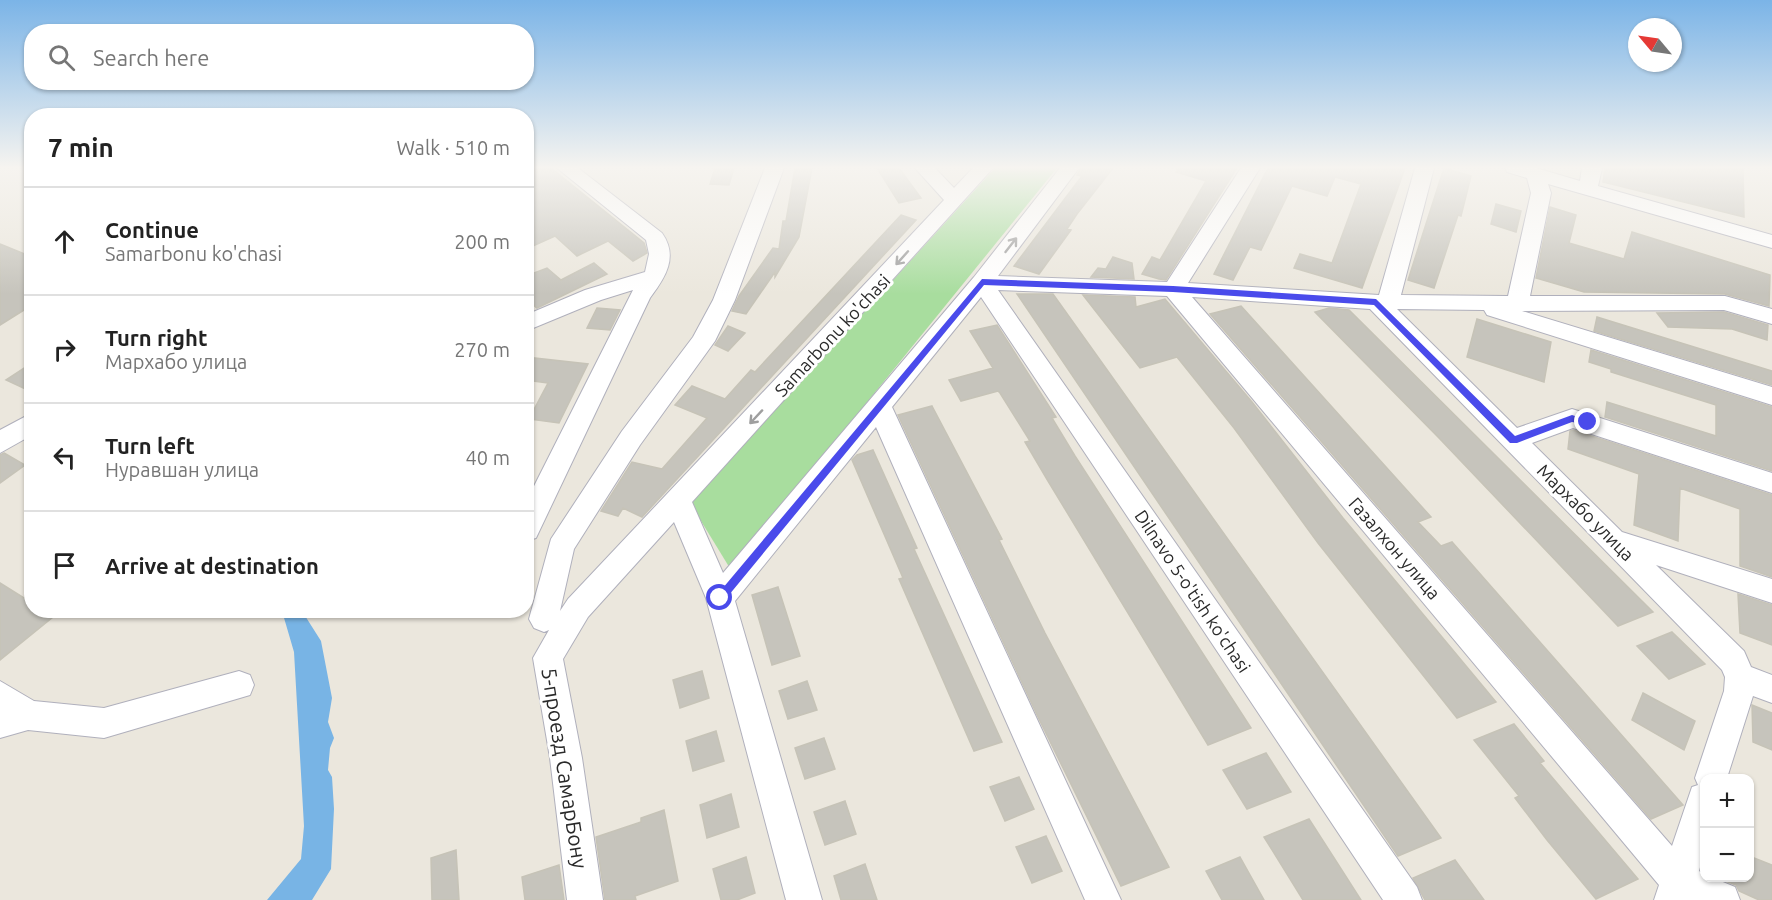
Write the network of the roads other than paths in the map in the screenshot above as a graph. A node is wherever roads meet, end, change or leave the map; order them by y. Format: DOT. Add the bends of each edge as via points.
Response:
graph roads {
  1 [pos="620,210"];
  2 [pos="759,210"];
  3 [pos="946,210"];
  4 [pos="1038,210"];
  5 [pos="1224,210"];
  6 [pos="1412,210"];
  7 [pos="1534,210"];
  8 [pos="1621,210"];
  9 [pos="1661,210"];
  10 [pos="1772,242"];
  11 [pos="1772,258"];
  12 [pos="655,276"];
  13 [pos="982,282"];
  14 [pos="1173,289"];
  15 [pos="1382,302"];
  16 [pos="1518,302"];
  17 [pos="1472,303"];
  18 [pos="1772,316"];
  19 [pos="534,321"];
  20 [pos="1772,396"];
  21 [pos="879,406"];
  22 [pos="1513,440"];
  23 [pos="1772,483"];
  24 [pos="678,500"];
  25 [pos="534,514"];
  26 [pos="1616,541"];
  27 [pos="1772,591"];
  28 [pos="720,598"];
  29 [pos="579,608"];
  30 [pos="535,615"];
  31 [pos="1740,677"];
  32 [pos="239,685"];
  33 [pos="1772,690"];
  34 [pos="0,695"];
  35 [pos="14,719"];
  36 [pos="1712,774"];
  37 [pos="1700,812"];
  38 [pos="1675,890"];
  39 [pos="585,900"];
  40 [pos="804,900"];
  41 [pos="1103,900"];
  42 [pos="1404,900"];
  43 [pos="1722,900"];
  1 -- 12 [label="street" via="655,237 662,250"];
  2 -- 30 [label="street" via="724,300 702,341 631,438 561,547"];
  3 -- 24 [label="street, Samarbonu ko'chasi, one-way"];
  13 -- 4 [label="street, one-way"];
  5 -- 14 [label="street"];
  6 -- 15 [label="street"];
  7 -- 16 [label="street"];
  8 -- 11 [label="street"];
  9 -- 10 [label="street"];
  12 -- 19 [label="street" via="593,295"];
  12 -- 25 [label="street" via="640,296"];
  13 -- 14 [label="street"];
  13 -- 21 [label="street"];
  13 -- 42 [label="street, Dilnavo 5-o'tish ko'chasi"];
  14 -- 15 [label="street"];
  14 -- 38 [label="street, Газалхон улица"];
  15 -- 17 [label="street"];
  15 -- 22 [label="street, Мархабо улица"];
  16 -- 17 [label="street"];
  16 -- 18 [label="street" via="1725,303"];
  17 -- 20 [label="street"];
  21 -- 28 [label="street"];
  21 -- 41 [label="street"];
  22 -- 23 [label="street" via="1572,418"];
  22 -- 26 [label="street, Мархабо улица"];
  24 -- 28 [label="street"];
  24 -- 29 [label="street, Samarbonu ko'chasi"];
  26 -- 27 [label="street"];
  26 -- 31 [label="street, Мархабо улица" via="1733,661"];
  28 -- 40 [label="street"];
  29 -- 30 [label="street"];
  29 -- 39 [label="street, 5-проезд СамарБону" via="548,658"];
  31 -- 33 [label="street"];
  31 -- 36 [label="street"];
  32 -- 35 [label="street" via="104,723"];
  34 -- 35 [label="street"];
  37 -- 38 [label="street"];
  38 -- 43 [label="street, Газалхон улица"];
}
